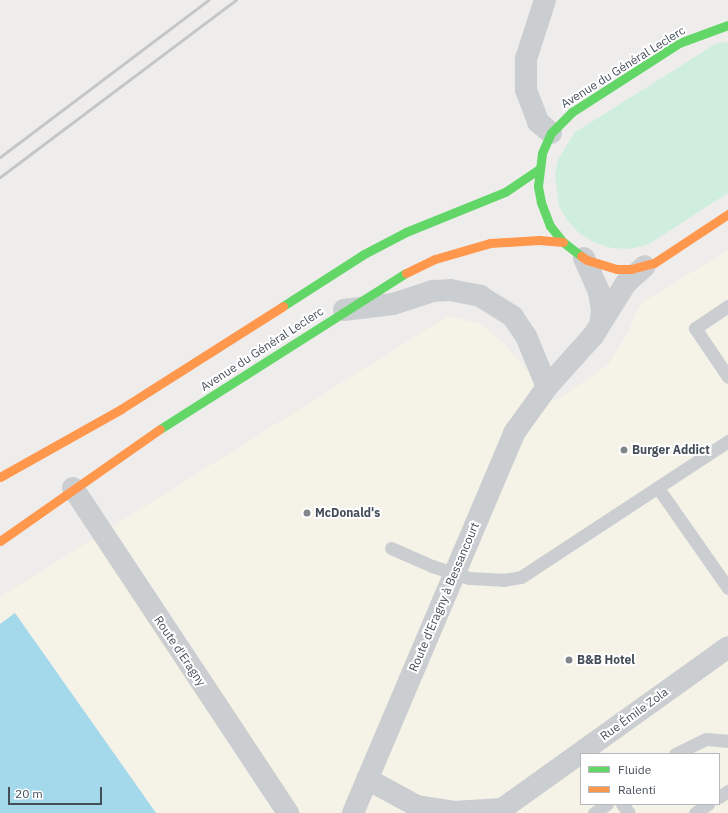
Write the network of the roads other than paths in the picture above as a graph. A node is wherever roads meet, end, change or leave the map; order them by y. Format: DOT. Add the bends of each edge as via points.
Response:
graph roads {
  1 [pos="546,0"];
  2 [pos="728,25"];
  3 [pos="552,133"];
  4 [pos="538,170"];
  5 [pos="728,214"];
  6 [pos="563,242"];
  7 [pos="584,258"];
  8 [pos="645,266"];
  9 [pos="728,306"];
  10 [pos="344,311"];
  11 [pos="600,327"];
  12 [pos="728,377"];
  13 [pos="547,387"];
  14 [pos="728,440"];
  15 [pos="0,477"];
  16 [pos="74,488"];
  17 [pos="658,488"];
  18 [pos="0,541"];
  19 [pos="391,548"];
  20 [pos="453,574"];
  21 [pos="728,588"];
  22 [pos="728,647"];
  23 [pos="728,741"];
  24 [pos="677,753"];
  25 [pos="367,779"];
  26 [pos="606,805"];
  27 [pos="623,805"];
  28 [pos="707,805"];
  29 [pos="498,811"];
  30 [pos="288,813"];
  31 [pos="353,813"];
  32 [pos="594,813"];
  33 [pos="629,813"];
  34 [pos="695,813"];
  1 -- 3 [label="street" via="526,59 526,90 538,122"];
  2 -- 3 [label="main road, Avenue du Général Leclerc" via="679,44 572,112"];
  3 -- 4 [label="main road, Avenue du Général Leclerc" via="542,152"];
  4 -- 6 [label="main road, Avenue du Général Leclerc" via="541,202 550,226"];
  4 -- 15 [label="main road, Avenue du Général Leclerc" via="505,192 406,232 364,254 121,409"];
  5 -- 8 [label="main road, Avenue du Général Leclerc"];
  6 -- 7 [label="main road, Avenue du Général Leclerc"];
  6 -- 10 [label="main road, Avenue du Général Leclerc" via="512,240 460,251 409,271"];
  7 -- 8 [label="main road, Avenue du Général Leclerc" via="617,269"];
  7 -- 11 [label="street" via="599,292 602,312"];
  8 -- 11 [label="street, Route d'Eragny à Bessancourt" via="626,283"];
  9 -- 12 [label="lane" via="695,328"];
  10 -- 13 [label="street" via="393,304 433,291 450,290 480,296 513,317 526,336"];
  10 -- 16 [label="main road, Avenue du Général Leclerc" via="131,447"];
  11 -- 13 [label="street, Route d'Eragny à Bessancourt" via="578,355"];
  13 -- 20 [label="street, Route d'Eragny à Bessancourt" via="514,433"];
  14 -- 17 [label="lane"];
  16 -- 18 [label="main road, Avenue du Général Leclerc"];
  16 -- 30 [label="street, Route d'Eragny"];
  17 -- 20 [label="lane" via="521,577 484,580"];
  17 -- 21 [label="lane"];
  19 -- 20 [label="lane"];
  20 -- 25 [label="street, Route d'Eragny à Bessancourt"];
  22 -- 29 [label="street, Rue Émile Zola"];
  23 -- 24 [label="lane" via="706,740"];
  25 -- 29 [label="street" via="417,806 453,812"];
  25 -- 31 [label="street, Route d'Eragny à Bessancourt"];
  26 -- 32 [label="lane"];
  27 -- 33 [label="lane"];
  28 -- 34 [label="lane"];
}
